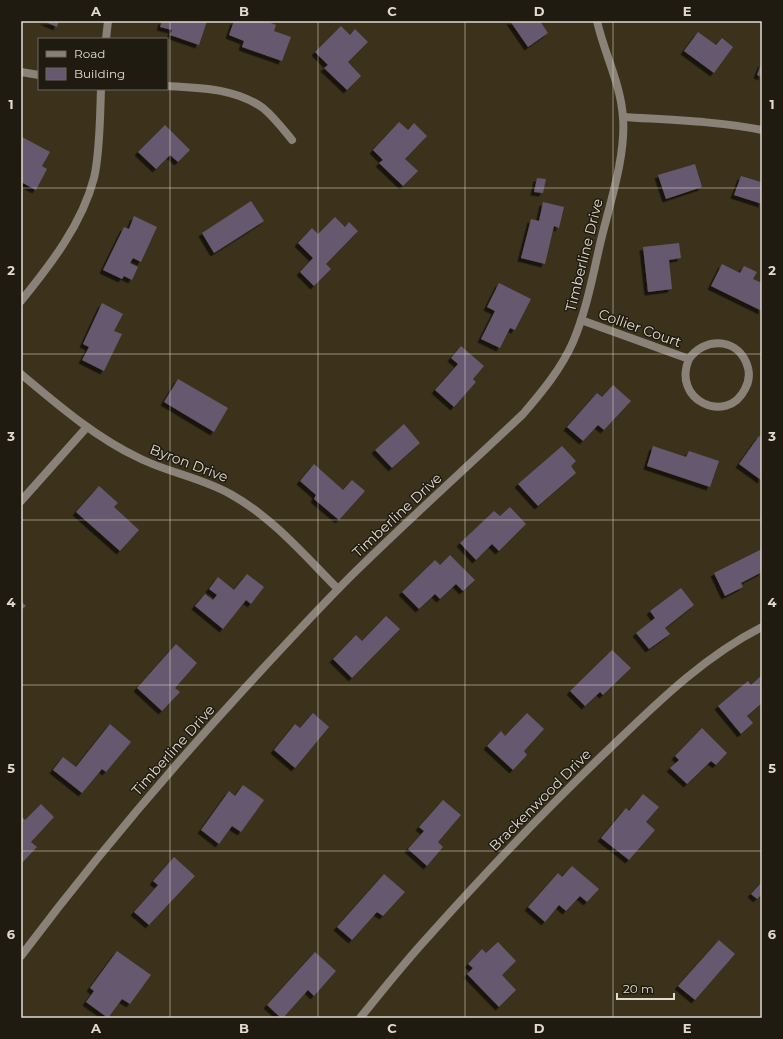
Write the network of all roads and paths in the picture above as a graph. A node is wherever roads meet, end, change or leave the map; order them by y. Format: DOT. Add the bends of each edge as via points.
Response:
graph roads {
  1 [pos="108,21"];
  2 [pos="597,21"];
  3 [pos="106,38"];
  4 [pos="21,72"];
  5 [pos="38,75"];
  6 [pos="168,86"];
  7 [pos="101,90"];
  8 [pos="623,117"];
  9 [pos="762,130"];
  10 [pos="292,140"];
  11 [pos="21,301"];
  12 [pos="581,320"];
  13 [pos="689,359"];
  14 [pos="21,374"];
  15 [pos="87,427"];
  16 [pos="21,501"];
  17 [pos="338,589"];
  18 [pos="762,627"];
  19 [pos="21,956"];
  20 [pos="360,1018"];
  1 -- 3 [label="street"];
  2 -- 8 [label="street, Timberline Drive" via="617,87"];
  4 -- 5 [label="street"];
  6 -- 10 [label="street" via="204,88 242,97 262,108"];
  7 -- 11 [label="street" via="98,152 87,198 61,248"];
  8 -- 9 [label="street" via="728,124"];
  8 -- 12 [label="street, Timberline Drive" via="622,146 617,174"];
  12 -- 13 [label="street, Collier Court"];
  12 -- 17 [label="street, Timberline Drive" via="561,364 523,414"];
  13 -- 13 [label="street, Collier Court" via="698,349 711,343 731,346 742,354 748,366 748,380 743,393 734,402 722,406 709,406 697,400 686,384 685,372"];
  14 -- 15 [label="street, Byron Drive"];
  15 -- 16 [label="street"];
  15 -- 17 [label="street, Byron Drive" via="141,459 212,484 232,494 280,531"];
  17 -- 19 [label="street, Timberline Drive" via="144,802 94,861"];
  18 -- 20 [label="street, Brackenwood Drive" via="744,636 687,677 569,787 427,938"];
}
